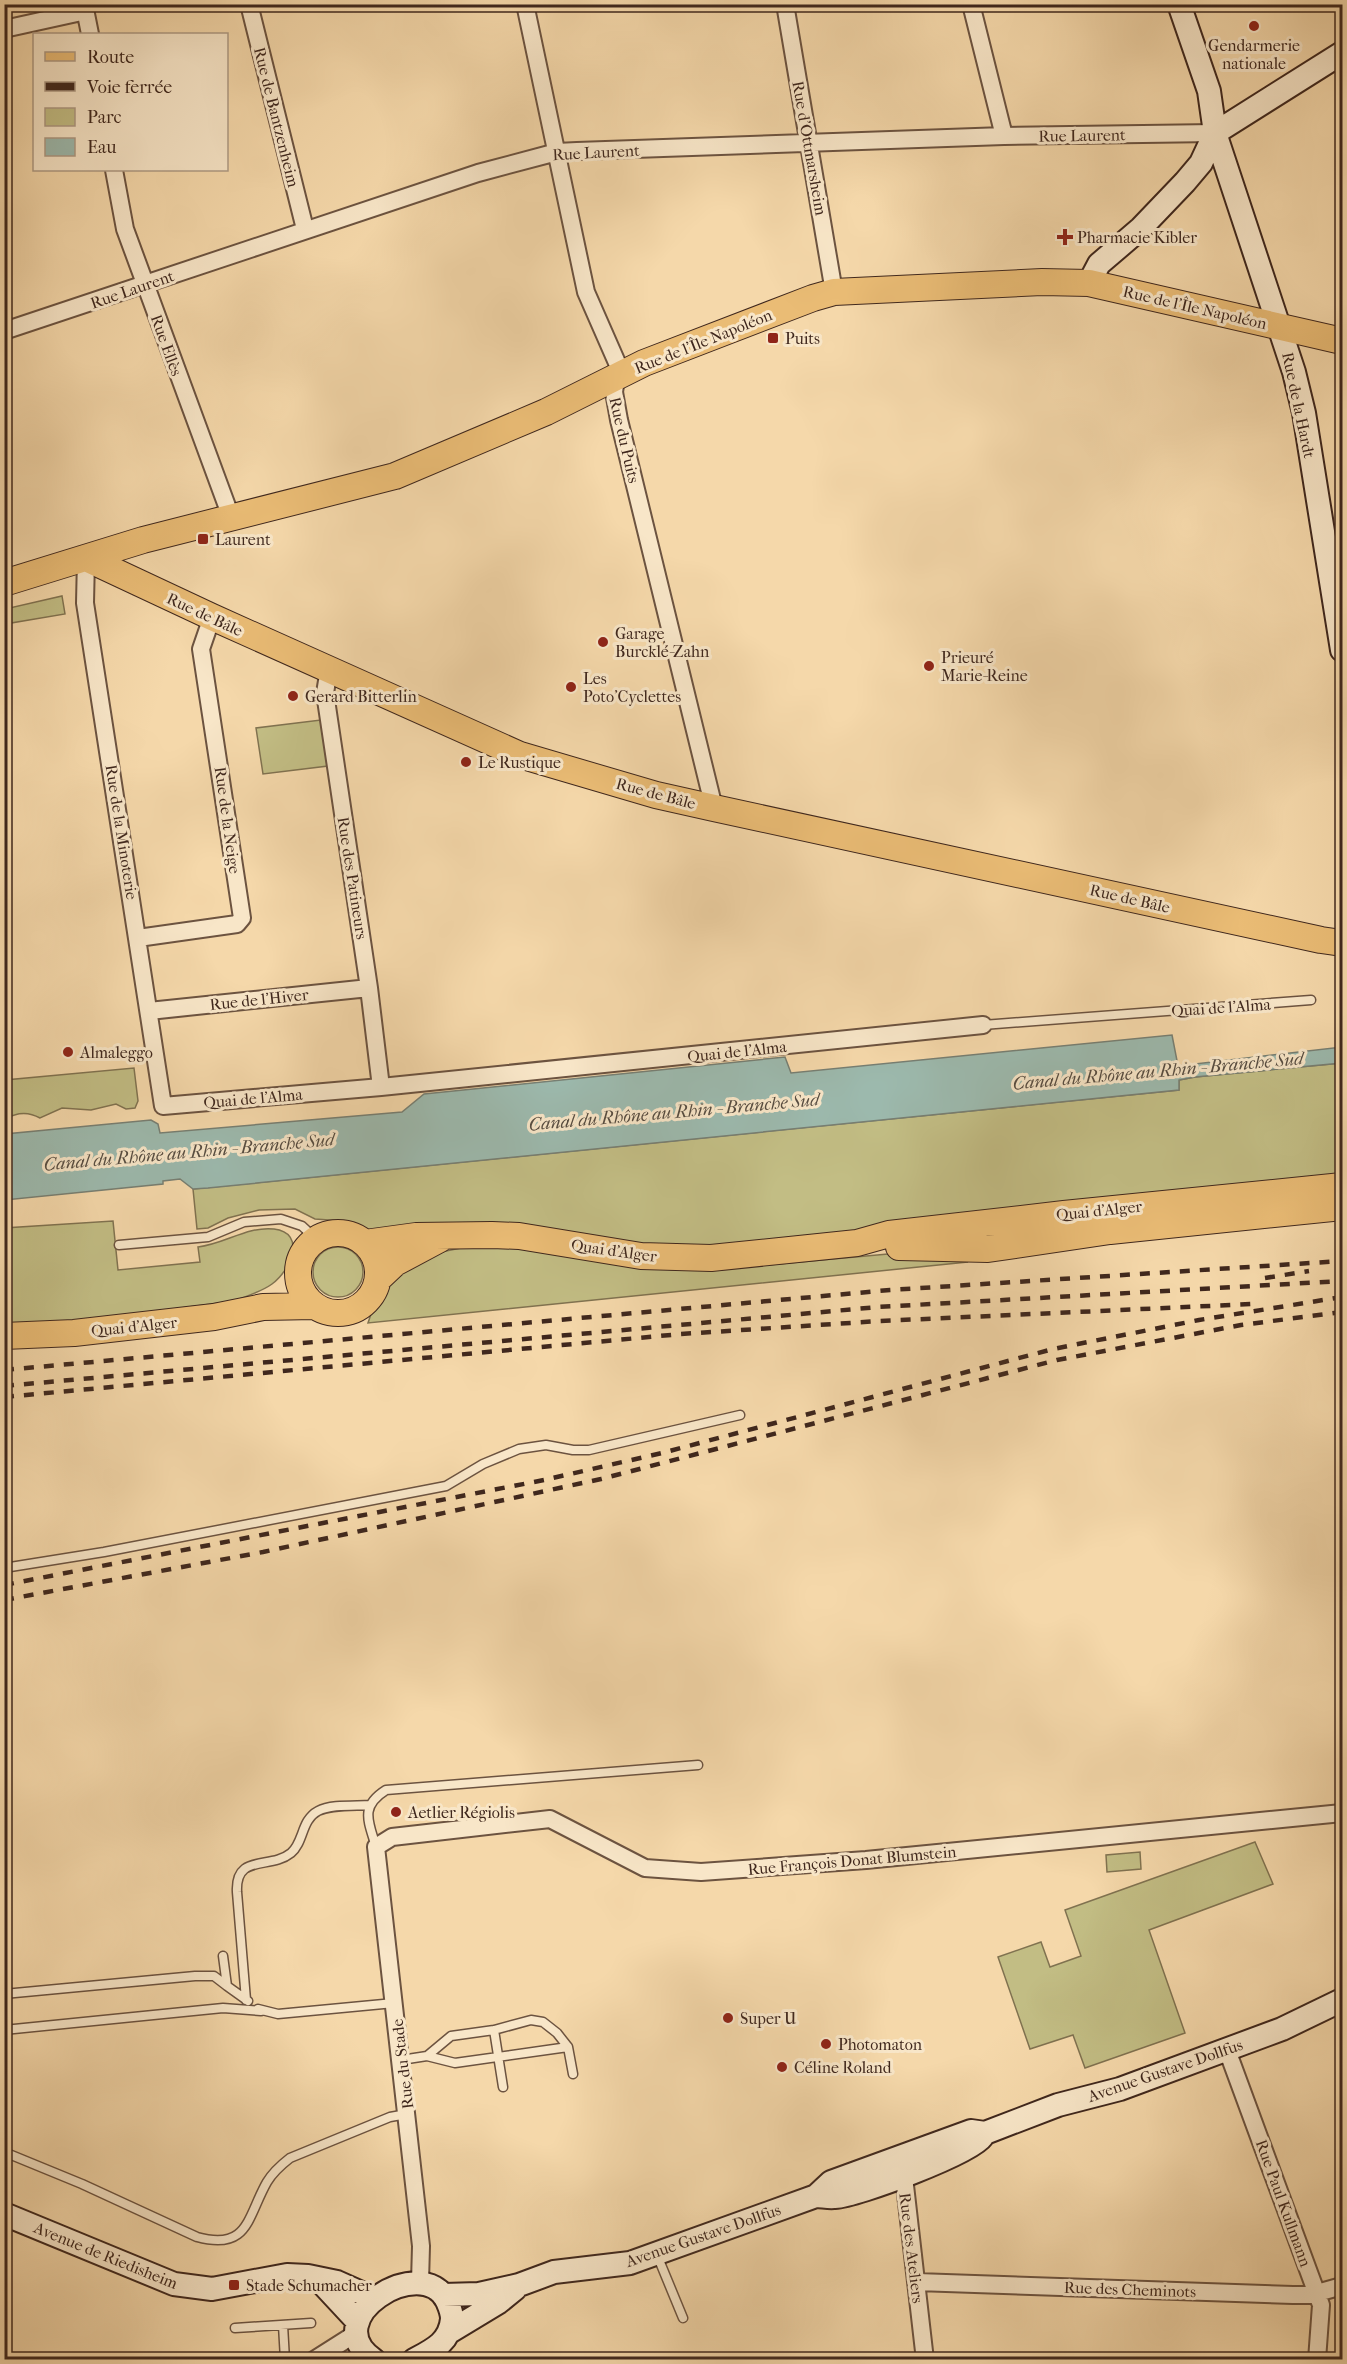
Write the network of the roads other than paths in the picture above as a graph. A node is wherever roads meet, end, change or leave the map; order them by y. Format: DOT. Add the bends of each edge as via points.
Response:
graph roads {
  1 [pos="249,4"];
  2 [pos="525,4"];
  3 [pos="785,4"];
  4 [pos="971,4"];
  5 [pos="1179,4"];
  6 [pos="85,8"];
  7 [pos="4,29"];
  8 [pos="90,33"];
  9 [pos="1342,53"];
  10 [pos="1215,133"];
  11 [pos="1004,136"];
  12 [pos="809,143"];
  13 [pos="557,152"];
  14 [pos="114,171"];
  15 [pos="305,229"];
  16 [pos="1089,284"];
  17 [pos="145,285"];
  18 [pos="834,292"];
  19 [pos="1281,327"];
  20 [pos="4,331"];
  21 [pos="1342,341"];
  22 [pos="614,378"];
  23 [pos="231,517"];
  24 [pos="86,558"];
  25 [pos="4,583"];
  26 [pos="212,618"];
  27 [pos="1342,650"];
  28 [pos="329,669"];
  29 [pos="714,808"];
  30 [pos="138,938"];
  31 [pos="1342,943"];
  32 [pos="369,988"];
  33 [pos="1311,1000"];
  34 [pos="149,1011"];
  35 [pos="983,1025"];
  36 [pos="381,1088"];
  37 [pos="163,1106"];
  38 [pos="1342,1186"];
  39 [pos="1342,1207"];
  40 [pos="443,1238"];
  41 [pos="316,1239"];
  42 [pos="365,1243"];
  43 [pos="857,1243"];
  44 [pos="119,1245"];
  45 [pos="297,1271"];
  46 [pos="378,1279"];
  47 [pos="314,1306"];
  48 [pos="263,1307"];
  49 [pos="4,1336"];
  50 [pos="740,1415"];
  51 [pos="4,1568"];
  52 [pos="698,1765"];
  53 [pos="370,1805"];
  54 [pos="1342,1813"];
  55 [pos="376,1847"];
  56 [pos="224,1956"];
  57 [pos="227,1986"];
  58 [pos="4,1994"];
  59 [pos="246,2000"];
  60 [pos="1342,2000"];
  61 [pos="394,2003"];
  62 [pos="261,2011"];
  63 [pos="4,2030"];
  64 [pos="494,2030"];
  65 [pos="568,2047"];
  66 [pos="1227,2050"];
  67 [pos="427,2056"];
  68 [pos="499,2057"];
  69 [pos="401,2060"];
  70 [pos="573,2074"];
  71 [pos="503,2087"];
  72 [pos="407,2114"];
  73 [pos="985,2133"];
  74 [pos="926,2149"];
  75 [pos="4,2152"];
  76 [pos="903,2175"];
  77 [pos="816,2196"];
  78 [pos="4,2214"];
  79 [pos="657,2254"];
  80 [pos="317,2278"];
  81 [pos="420,2282"];
  82 [pos="917,2282"];
  83 [pos="519,2285"];
  84 [pos="1342,2286"];
  85 [pos="1317,2293"];
  86 [pos="443,2295"];
  87 [pos="375,2299"];
  88 [pos="683,2319"];
  89 [pos="311,2323"];
  90 [pos="283,2325"];
  91 [pos="356,2327"];
  92 [pos="236,2328"];
  93 [pos="451,2331"];
  94 [pos="365,2358"];
  95 [pos="285,2360"];
  96 [pos="314,2360"];
  97 [pos="414,2360"];
  98 [pos="925,2360"];
  99 [pos="1317,2360"];
  1 -- 15 [label="street, Rue de Bantzenheim"];
  2 -- 13 [label="street, Rue du Puits"];
  3 -- 12 [label="street, Rue d'Ottmarsheim"];
  4 -- 11 [label="street"];
  5 -- 10 [label="main road, Rue de la Hardt" via="1209,91"];
  6 -- 7 [label="street"];
  6 -- 8 [label="street"];
  9 -- 10 [label="main road"];
  10 -- 11 [label="street, Rue Laurent"];
  10 -- 16 [label="main road" via="1201,163 1141,228 1099,264"];
  10 -- 19 [label="main road, Rue de la Hardt" via="1263,284"];
  11 -- 12 [label="street, Rue Laurent"];
  12 -- 13 [label="street, Rue Laurent"];
  12 -- 18 [label="street, Rue d'Ottmarsheim"];
  13 -- 15 [label="street, Rue Laurent" via="478,172"];
  13 -- 22 [label="street, Rue du Puits" via="586,292 618,365"];
  14 -- 17 [label="street, Rue Ellès" via="125,229"];
  15 -- 17 [label="street, Rue Laurent"];
  16 -- 18 [label="main road, Rue de l'Île Napoléon" via="1042,282"];
  16 -- 19 [label="main road, Rue de l'Île Napoléon"];
  17 -- 20 [label="street, Rue Laurent"];
  17 -- 23 [label="street, Rue Ellès"];
  18 -- 22 [label="main road, Rue de l'Île Napoléon" via="766,315"];
  19 -- 21 [label="main road, Rue de l'Île Napoléon"];
  19 -- 27 [label="main road, Rue de la Hardt" via="1304,413"];
  22 -- 23 [label="main road, Rue de l'Île Napoléon" via="546,412 395,476"];
  22 -- 29 [label="street, Rue du Puits" via="619,420"];
  23 -- 24 [label="main road, Rue de l'Île Napoléon"];
  24 -- 25 [label="main road"];
  24 -- 26 [label="main road, Rue de Bâle"];
  24 -- 30 [label="street, Rue de la Minoterie" via="85,603"];
  26 -- 28 [label="main road, Rue de Bâle"];
  26 -- 30 [label="street, Rue de la Neige" via="201,649 242,918 237,924"];
  28 -- 29 [label="main road, Rue de Bâle" via="520,754 656,795"];
  28 -- 32 [label="street, Rue des Patineurs" via="325,693"];
  29 -- 31 [label="main road, Rue de Bâle"];
  30 -- 34 [label="street, Rue de la Minoterie"];
  32 -- 34 [label="street, Rue de l'Hiver"];
  32 -- 36 [label="street, Rue des Patineurs"];
  33 -- 35 [label="lane, Quai de l'Alma"];
  34 -- 37 [label="street, Rue de la Minoterie"];
  35 -- 36 [label="street, Quai de l'Alma"];
  36 -- 37 [label="street, Quai de l'Alma"];
  38 -- 43 [label="main road, Quai d'Alger" via="889,1234"];
  39 -- 43 [label="main road, Quai d'Alger" via="1110,1231 988,1249"];
  40 -- 42 [label="main road, Quai d'Alger" via="406,1237"];
  40 -- 43 [label="main road, Quai d'Alger" via="519,1236 641,1256 689,1258"];
  40 -- 46 [label="main road, Quai d'Alger" via="395,1263"];
  41 -- 42 [label="main road, Quai d'Alger" via="341,1233"];
  41 -- 44 [label="lane" via="302,1226 281,1219 244,1222 208,1237"];
  41 -- 45 [label="main road" via="303,1253"];
  42 -- 46 [label="main road" via="376,1260"];
  45 -- 47 [label="main road" via="301,1291"];
  45 -- 48 [label="main road"];
  46 -- 47 [label="main road, Quai d'Alger" via="370,1298 354,1310 333,1314"];
  47 -- 48 [label="main road, Quai d'Alger"];
  48 -- 49 [label="main road, Quai d'Alger" via="127,1328"];
  50 -- 51 [label="lane" via="590,1450 536,1445 483,1464 446,1485"];
  52 -- 53 [label="lane" via="403,1787 386,1790"];
  53 -- 55 [label="lane" via="367,1814"];
  53 -- 59 [label="lane" via="319,1810 310,1818 291,1853 282,1859 249,1866 238,1876"];
  54 -- 55 [label="street, Rue François Donat Blumstein" via="866,1860 701,1872 645,1868 550,1819 392,1837"];
  55 -- 61 [label="street, Rue du Stade"];
  56 -- 57 [label="lane"];
  57 -- 58 [label="lane" via="214,1976 195,1976"];
  57 -- 59 [label="lane"];
  59 -- 62 [label="lane"];
  60 -- 66 [label="main road, Avenue Gustave Dollfus" via="1295,2024"];
  61 -- 62 [label="lane" via="278,2014"];
  61 -- 69 [label="street, Rue du Stade"];
  62 -- 63 [label="lane" via="223,2008"];
  64 -- 65 [label="lane" via="517,2022 543,2022"];
  64 -- 67 [label="lane" via="451,2036"];
  64 -- 68 [label="lane"];
  65 -- 68 [label="lane"];
  65 -- 70 [label="lane"];
  66 -- 73 [label="main road, Avenue Gustave Dollfus"];
  66 -- 85 [label="street, Rue Paul Kullmann"];
  67 -- 68 [label="lane" via="455,2063"];
  67 -- 69 [label="lane"];
  68 -- 71 [label="lane"];
  69 -- 72 [label="street, Rue du Stade"];
  72 -- 75 [label="lane" via="390,2117 290,2158 267,2182 238,2236 213,2241"];
  72 -- 81 [label="street, Rue du Stade" via="421,2246"];
  73 -- 74 [label="main road, Avenue Gustave Dollfus" via="971,2131"];
  73 -- 76 [label="main road, Avenue Gustave Dollfus" via="978,2143"];
  74 -- 76 [label="street, Rue des Ateliers" via="902,2168"];
  74 -- 77 [label="main road, Avenue Gustave Dollfus" via="831,2182"];
  76 -- 77 [label="main road, Avenue Gustave Dollfus" via="836,2198"];
  76 -- 82 [label="street, Rue des Ateliers"];
  77 -- 79 [label="main road, Avenue Gustave Dollfus"];
  78 -- 80 [label="main road, Avenue de Riedisheim" via="174,2284 212,2289 287,2275"];
  79 -- 83 [label="main road, Avenue Gustave Dollfus" via="630,2263 554,2272"];
  79 -- 88 [label="lane"];
  80 -- 87 [label="main road, Avenue de Riedisheim" via="337,2282"];
  80 -- 91 [label="main road"];
  81 -- 86 [label="main road" via="434,2286"];
  81 -- 87 [label="main road"];
  82 -- 85 [label="street, Rue des Cheminots"];
  82 -- 98 [label="street, Rue des Ateliers"];
  83 -- 86 [label="main road, Avenue Gustave Dollfus" via="479,2294"];
  83 -- 93 [label="main road, Avenue Gustave Dollfus"];
  84 -- 85 [label="street, Rue des Cheminots"];
  85 -- 99 [label="street, Rue Paul Kullmann" via="1322,2305"];
  86 -- 93 [label="main road" via="452,2312"];
  87 -- 91 [label="main road" via="363,2310"];
  89 -- 90 [label="lane"];
  90 -- 92 [label="lane"];
  90 -- 95 [label="lane"];
  91 -- 94 [label="main road"];
  91 -- 96 [label="street"];
  93 -- 97 [label="main road, Avenue Gustave Dollfus" via="435,2349"];
}
